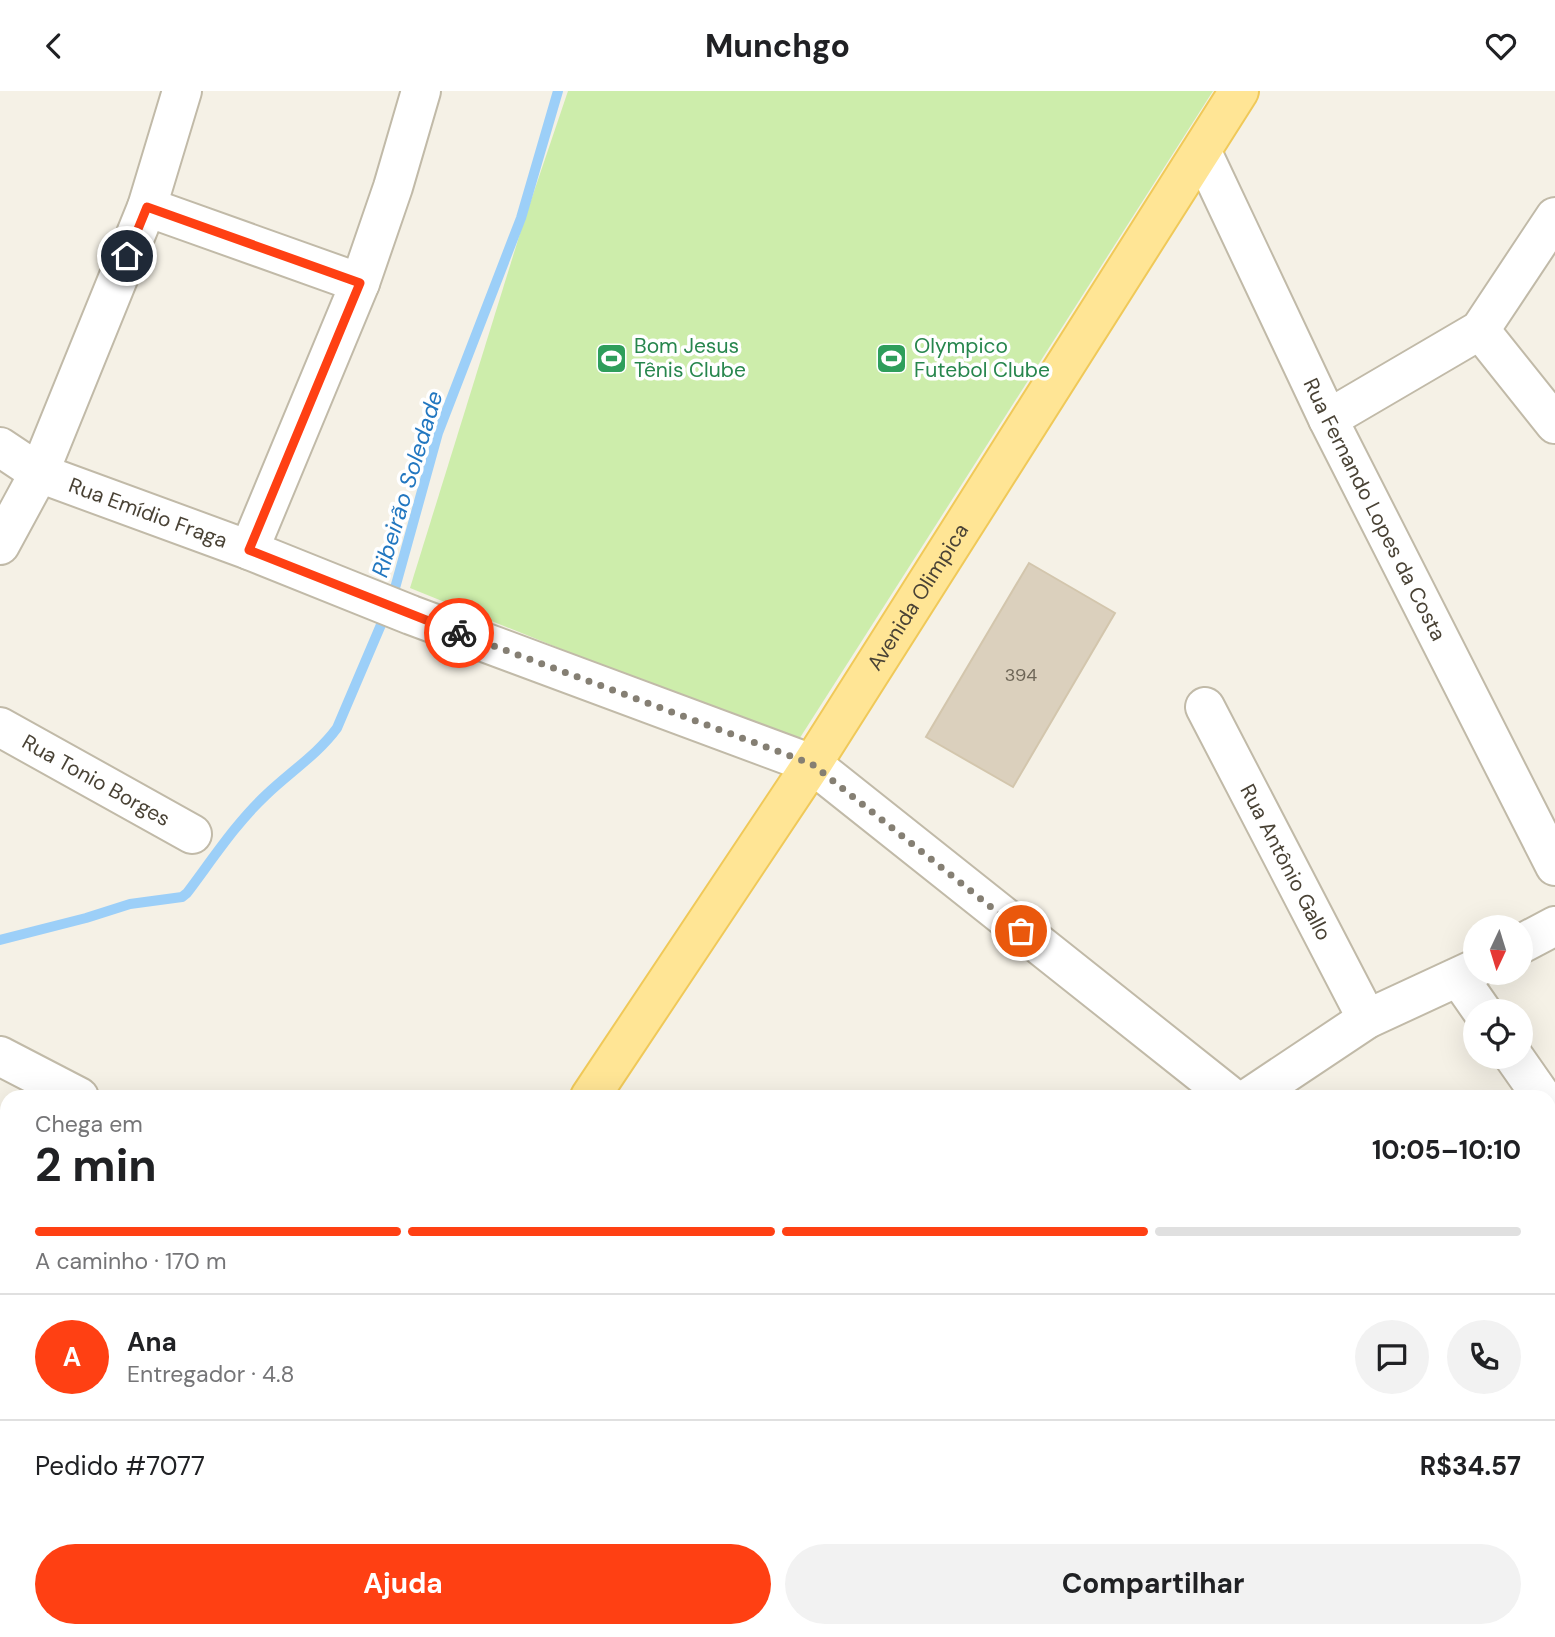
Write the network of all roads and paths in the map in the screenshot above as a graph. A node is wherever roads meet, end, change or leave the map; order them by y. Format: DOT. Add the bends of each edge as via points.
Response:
graph roads {
  1 [pos="182,91"];
  2 [pos="421,91"];
  3 [pos="1239,91"];
  4 [pos="1202,152"];
  5 [pos="147,207"];
  6 [pos="1555,217"];
  7 [pos="360,283"];
  8 [pos="1480,330"];
  9 [pos="1328,419"];
  10 [pos="1555,424"];
  11 [pos="0,447"];
  12 [pos="39,473"];
  13 [pos="0,545"];
  14 [pos="249,550"];
  15 [pos="1205,708"];
  16 [pos="0,727"];
  17 [pos="812,764"];
  18 [pos="192,834"];
  19 [pos="1555,866"];
  20 [pos="1555,926"];
  21 [pos="1533,938"];
  22 [pos="1463,976"];
  23 [pos="1367,1019"];
  24 [pos="0,1056"];
  25 [pos="1522,1069"];
  26 [pos="66,1090"];
  27 [pos="595,1090"];
  28 [pos="1222,1090"];
  29 [pos="1260,1090"];
  30 [pos="1537,1090"];
  1 -- 5 [label="street"];
  2 -- 7 [label="street"];
  3 -- 4 [label="main road, Avenida Olimpica"];
  4 -- 9 [label="street, Rua Fernando Lopes da Costa"];
  4 -- 17 [label="main road, Avenida Olimpica"];
  5 -- 7 [label="street"];
  5 -- 12 [label="street"];
  6 -- 8 [label="street"];
  7 -- 14 [label="street"];
  8 -- 9 [label="street"];
  8 -- 10 [label="street"];
  9 -- 19 [label="street, Rua Fernando Lopes da Costa"];
  11 -- 12 [label="street, Rua Emídio Fraga"];
  12 -- 13 [label="street"];
  12 -- 14 [label="street, Rua Emídio Fraga"];
  14 -- 17 [label="street, Rua Emídio Fraga"];
  15 -- 23 [label="street, Rua Antônio Gallo"];
  16 -- 18 [label="street, Rua Tonio Borges"];
  17 -- 27 [label="main road, Avenida Olimpica"];
  17 -- 28 [label="street, Rua Emídio Fraga"];
  20 -- 21 [label="street"];
  22 -- 23 [label="street"];
  23 -- 29 [label="street"];
  24 -- 26 [label="street"];
  25 -- 30 [label="street"];
}
